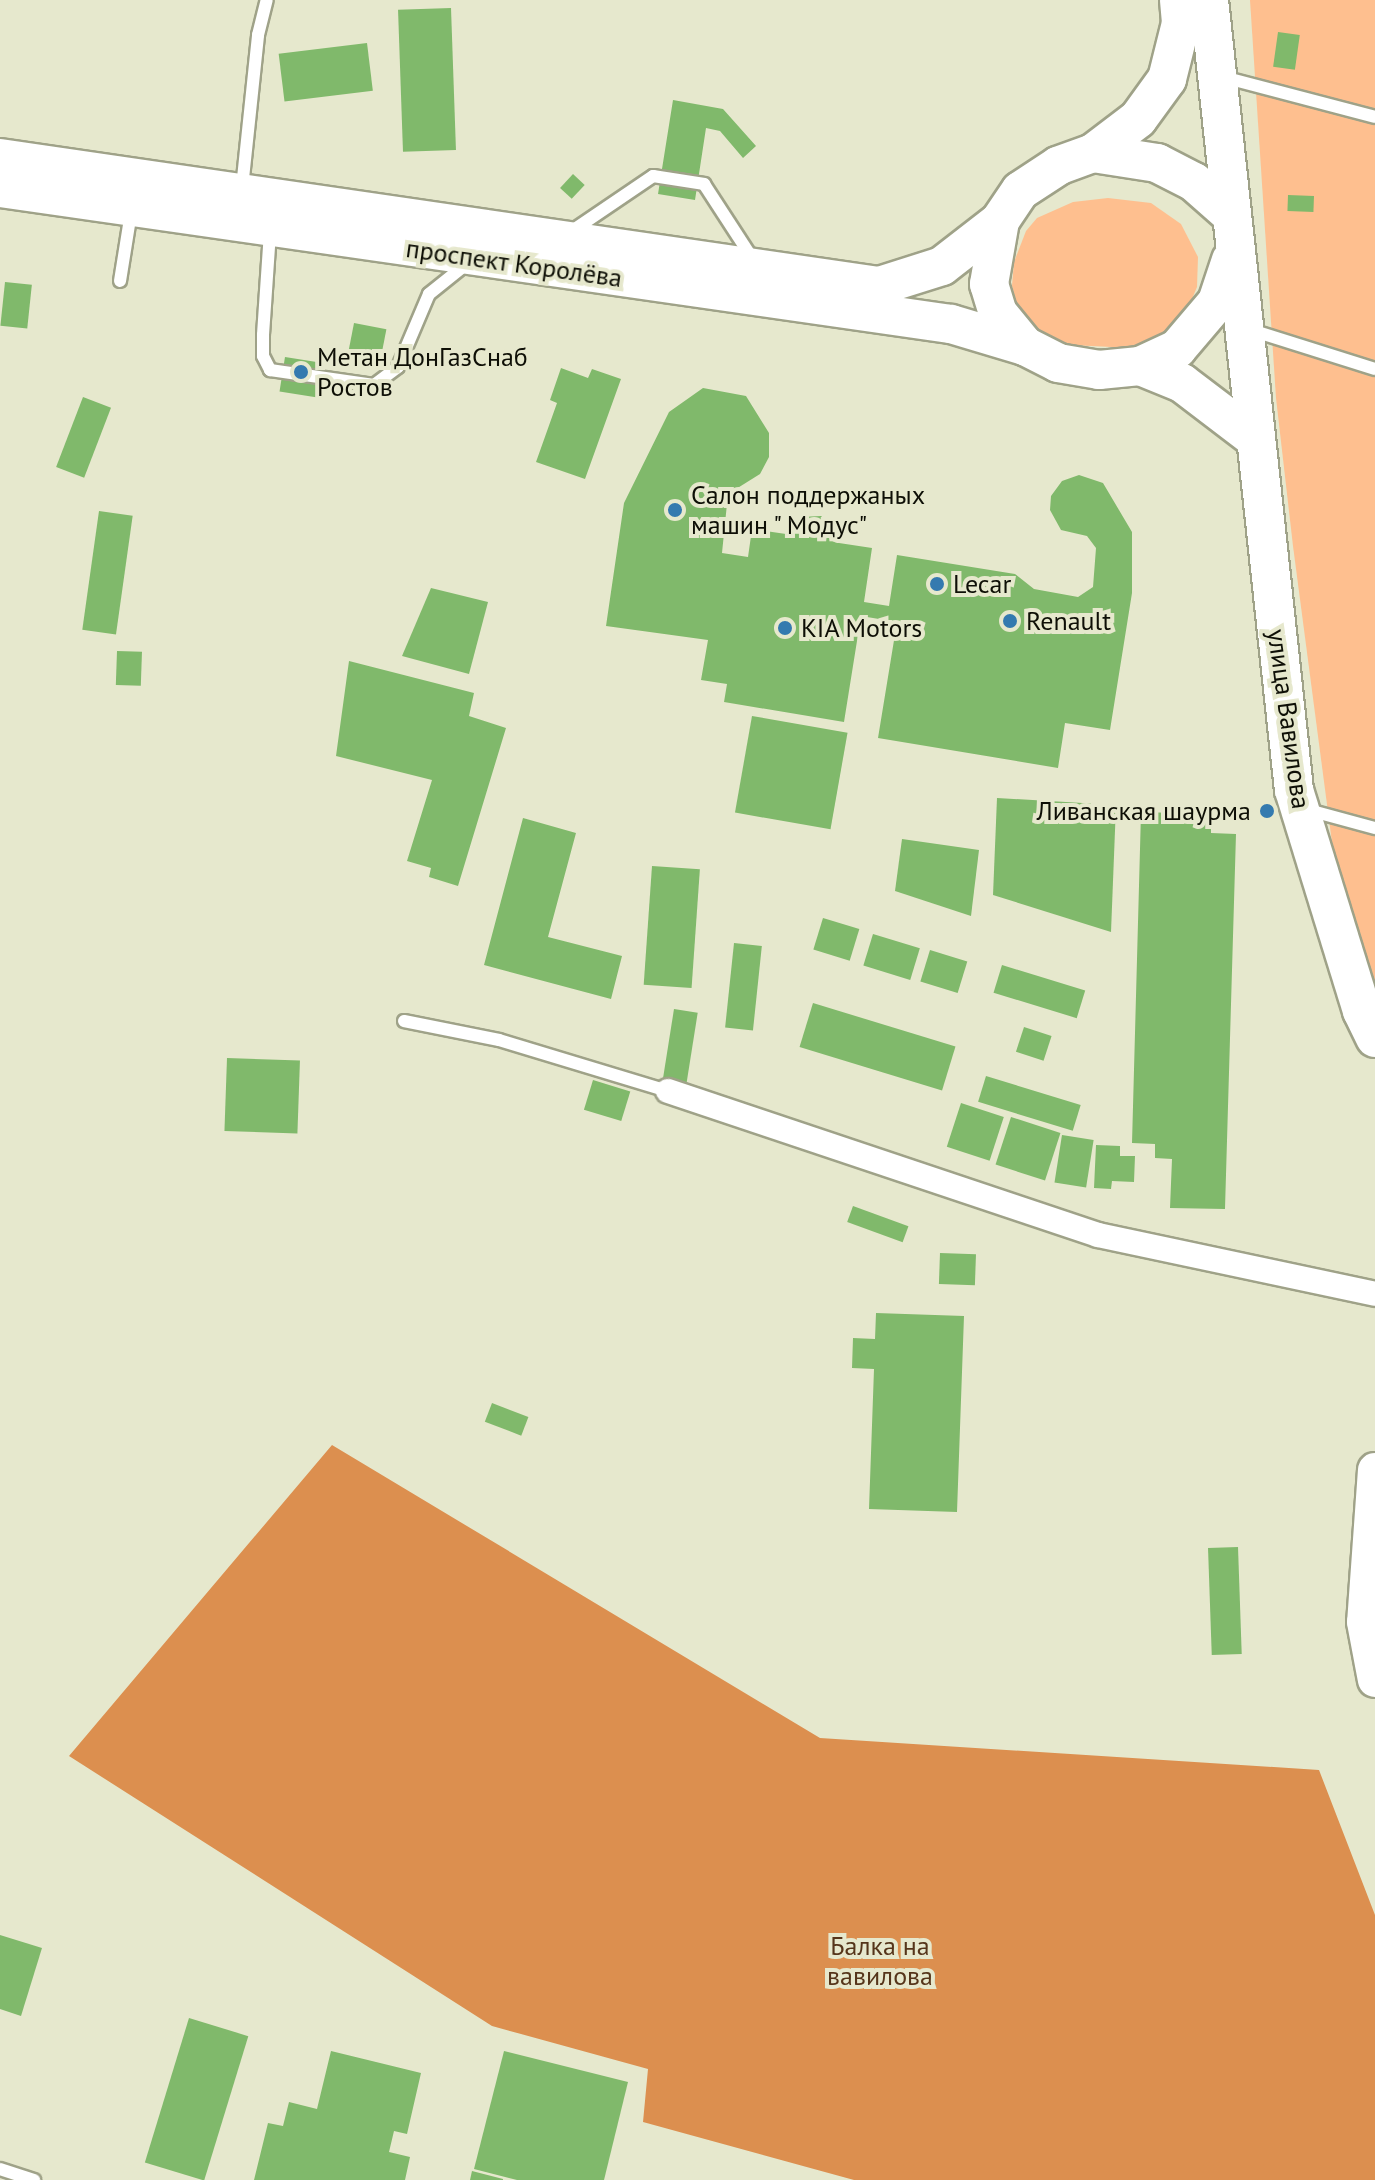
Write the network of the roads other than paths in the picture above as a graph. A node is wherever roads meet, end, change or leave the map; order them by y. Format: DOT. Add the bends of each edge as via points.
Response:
graph roads {
  1 [pos="267,0"];
  2 [pos="1179,0"];
  3 [pos="1209,0"];
  4 [pos="1215,75"];
  5 [pos="1375,117"];
  6 [pos="1093,153"];
  7 [pos="0,158"];
  8 [pos="0,188"];
  9 [pos="242,195"];
  10 [pos="131,208"];
  11 [pos="1000,221"];
  12 [pos="271,229"];
  13 [pos="1231,231"];
  14 [pos="561,238"];
  15 [pos="475,258"];
  16 [pos="758,268"];
  17 [pos="120,281"];
  18 [pos="1242,327"];
  19 [pos="1025,346"];
  20 [pos="1140,366"];
  21 [pos="1375,369"];
  22 [pos="1253,437"];
  23 [pos="1300,807"];
  24 [pos="1375,828"];
  25 [pos="404,1021"];
  26 [pos="1375,1038"];
  27 [pos="668,1091"];
  28 [pos="1375,1294"];
  29 [pos="1375,1470"];
  30 [pos="1375,1680"];
  31 [pos="0,2169"];
  32 [pos="34,2180"];
  1 -- 9 [label="lane" via="258,35"];
  2 -- 6 [label="main road, улица Вавилова" via="1181,23 1167,79 1138,119"];
  3 -- 4 [label="main road, улица Вавилова"];
  4 -- 5 [label="lane"];
  4 -- 13 [label="main road, улица Вавилова"];
  6 -- 11 [label="main road, улица Вавилова" via="1058,166 1020,191"];
  6 -- 13 [label="main road" via="1157,163 1194,182"];
  7 -- 9 [label="main road, проспект Королёва"];
  8 -- 10 [label="main road, проспект Королёва"];
  9 -- 14 [label="main road, проспект Королёва"];
  10 -- 12 [label="main road, проспект Королёва"];
  10 -- 17 [label="lane"];
  11 -- 16 [label="main road, проспект Королёва" via="942,266 879,286"];
  11 -- 19 [label="main road, улица Вавилова" via="989,284 998,313"];
  12 -- 15 [label="main road, проспект Королёва"];
  12 -- 15 [label="lane" via="263,335 270,370 374,385 398,367 429,294"];
  13 -- 18 [label="main road, улица Вавилова"];
  13 -- 20 [label="main road, улица Вавилова" via="1217,302 1177,349"];
  14 -- 16 [label="main road, проспект Королёва"];
  14 -- 16 [label="lane" via="653,176 704,184"];
  15 -- 19 [label="main road, проспект Королёва" via="951,324"];
  18 -- 21 [label="lane"];
  18 -- 22 [label="main road, улица Вавилова"];
  19 -- 20 [label="main road, улица Вавилова" via="1058,363 1099,370"];
  20 -- 22 [label="main road, улица Вавилова" via="1182,383"];
  22 -- 23 [label="main road, улица Вавилова"];
  23 -- 24 [label="lane"];
  23 -- 26 [label="main road, улица Вавилова"];
  25 -- 27 [label="lane" via="499,1040"];
  27 -- 28 [label="street" via="1098,1235"];
  29 -- 30 [label="street" via="1364,1622"];
  31 -- 32 [label="lane"];
}
